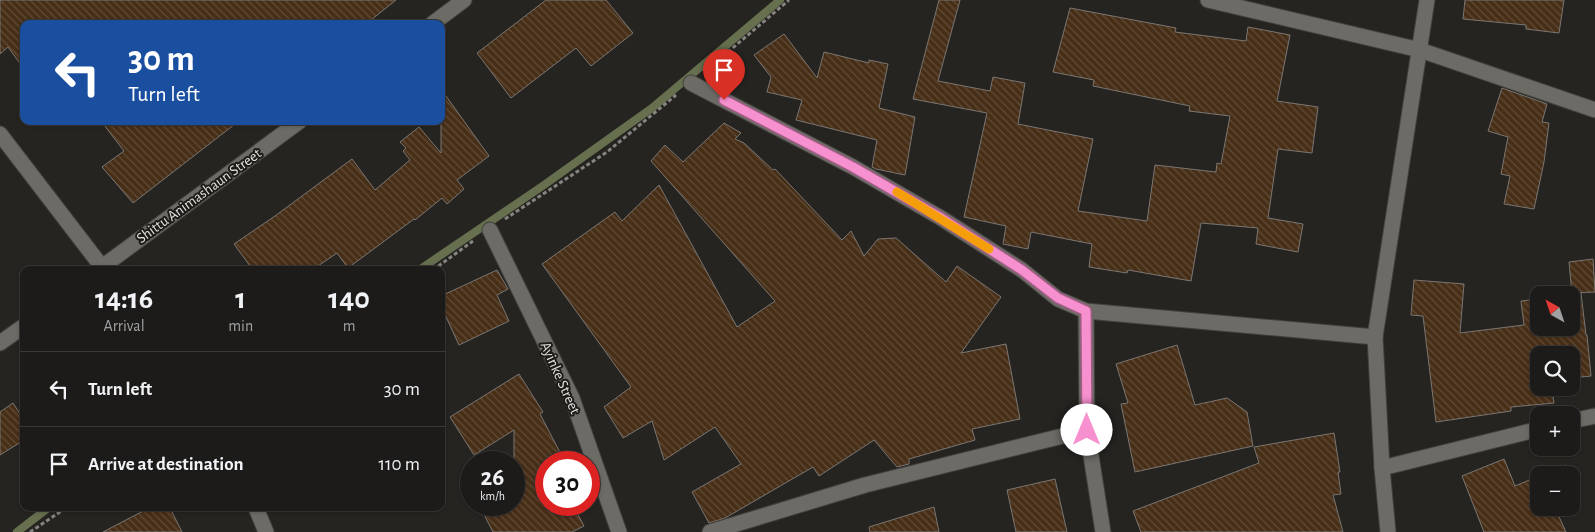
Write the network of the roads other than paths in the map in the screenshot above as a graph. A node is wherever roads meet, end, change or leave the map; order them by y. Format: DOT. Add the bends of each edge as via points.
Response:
graph roads {
  1 [pos="464,0"];
  2 [pos="1208,0"];
  3 [pos="1427,0"];
  4 [pos="437,20"];
  5 [pos="1420,50"];
  6 [pos="691,83"];
  7 [pos="1595,110"];
  8 [pos="295,125"];
  9 [pos="0,134"];
  10 [pos="490,230"];
  11 [pos="98,266"];
  12 [pos="104,266"];
  13 [pos="1086,311"];
  14 [pos="20,329"];
  15 [pos="1376,337"];
  16 [pos="0,343"];
  17 [pos="1595,416"];
  18 [pos="1580,419"];
  19 [pos="1087,430"];
  20 [pos="1530,431"];
  21 [pos="1382,468"];
  22 [pos="257,511"];
  23 [pos="266,532"];
  24 [pos="619,532"];
  25 [pos="710,532"];
  26 [pos="1103,532"];
  27 [pos="1388,532"];
  1 -- 4 [label="street"];
  2 -- 5 [label="street"];
  3 -- 5 [label="street"];
  5 -- 7 [label="street"];
  5 -- 15 [label="street"];
  6 -- 13 [label="street" via="853,167 941,218 1022,270 1058,298"];
  8 -- 12 [label="street, Shittu Animashaun Street"];
  9 -- 11 [label="street"];
  10 -- 24 [label="street, Ayinke Street" via="572,398"];
  13 -- 15 [label="street"];
  13 -- 19 [label="street"];
  14 -- 16 [label="street"];
  15 -- 21 [label="street"];
  17 -- 18 [label="street"];
  19 -- 25 [label="street" via="865,485"];
  19 -- 26 [label="street"];
  20 -- 21 [label="street"];
  21 -- 27 [label="street"];
  22 -- 23 [label="street"];
}
